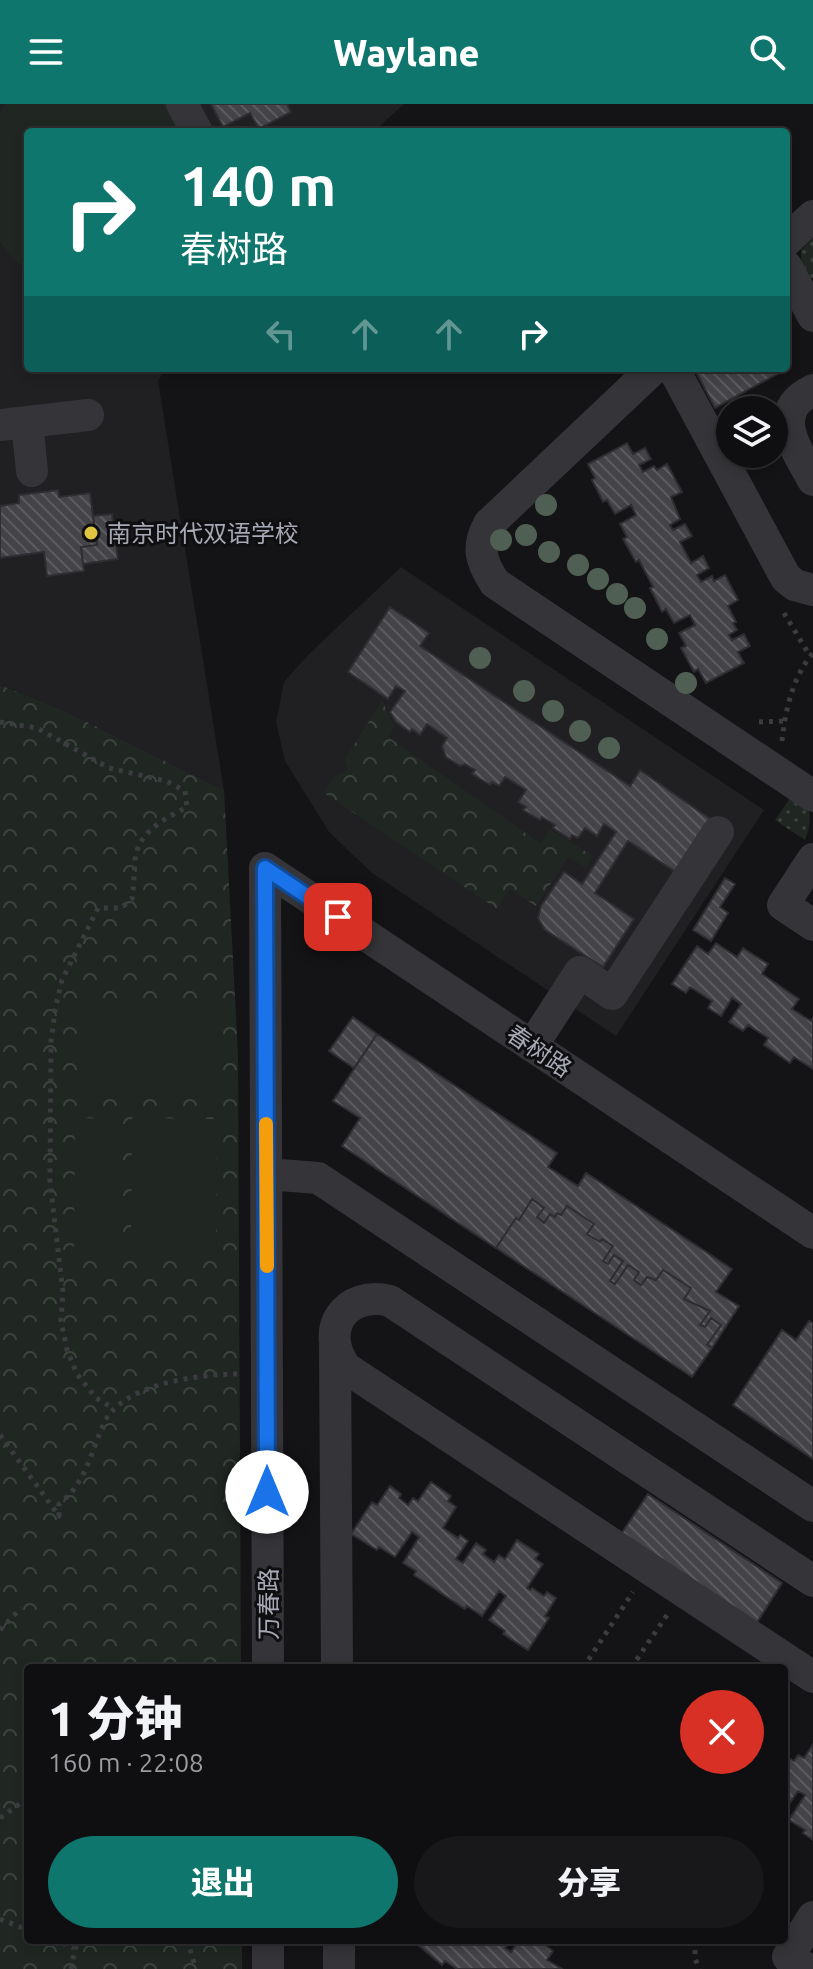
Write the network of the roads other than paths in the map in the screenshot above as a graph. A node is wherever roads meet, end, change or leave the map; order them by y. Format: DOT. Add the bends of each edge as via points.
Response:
graph roads {
  1 [pos="182,104"];
  2 [pos="195,128"];
  3 [pos="813,216"];
  4 [pos="790,237"];
  5 [pos="790,273"];
  6 [pos="813,316"];
  7 [pos="650,372"];
  8 [pos="675,372"];
  9 [pos="813,390"];
  10 [pos="88,415"];
  11 [pos="14,423"];
  12 [pos="32,471"];
  13 [pos="813,480"];
  14 [pos="813,590"];
  15 [pos="813,796"];
  16 [pos="718,832"];
  17 [pos="813,859"];
  18 [pos="265,868"];
  19 [pos="813,925"];
  20 [pos="532,1046"];
  21 [pos="267,1174"];
  22 [pos="813,1233"];
  23 [pos="335,1346"];
  24 [pos="813,1506"];
  25 [pos="813,1581"];
  26 [pos="268,1664"];
  27 [pos="337,1664"];
  28 [pos="813,1677"];
  29 [pos="813,1917"];
  30 [pos="268,1944"];
  31 [pos="798,1967"];
  32 [pos="268,1969"];
  1 -- 2 [label="street"];
  3 -- 4 [label="street"];
  5 -- 6 [label="street"];
  7 -- 15 [label="street" via="489,524 481,540 482,562 495,583"];
  8 -- 14 [label="street" via="786,578"];
  9 -- 13 [label="street" via="798,401 788,423"];
  10 -- 11 [label="street"];
  11 -- 12 [label="street"];
  16 -- 20 [label="street" via="612,994 580,972"];
  17 -- 19 [label="street" via="783,905"];
  18 -- 20 [label="street, 春树路"];
  18 -- 21 [label="street, 万春路"];
  20 -- 22 [label="street, 春树路"];
  21 -- 24 [label="street" via="318,1178"];
  21 -- 26 [label="street, 万春路"];
  23 -- 25 [label="street" via="344,1311 365,1299 390,1301"];
  23 -- 27 [label="street"];
  23 -- 28 [label="street" via="346,1368"];
  29 -- 31 [label="street" via="788,1957"];
  30 -- 32 [label="street"];
}
